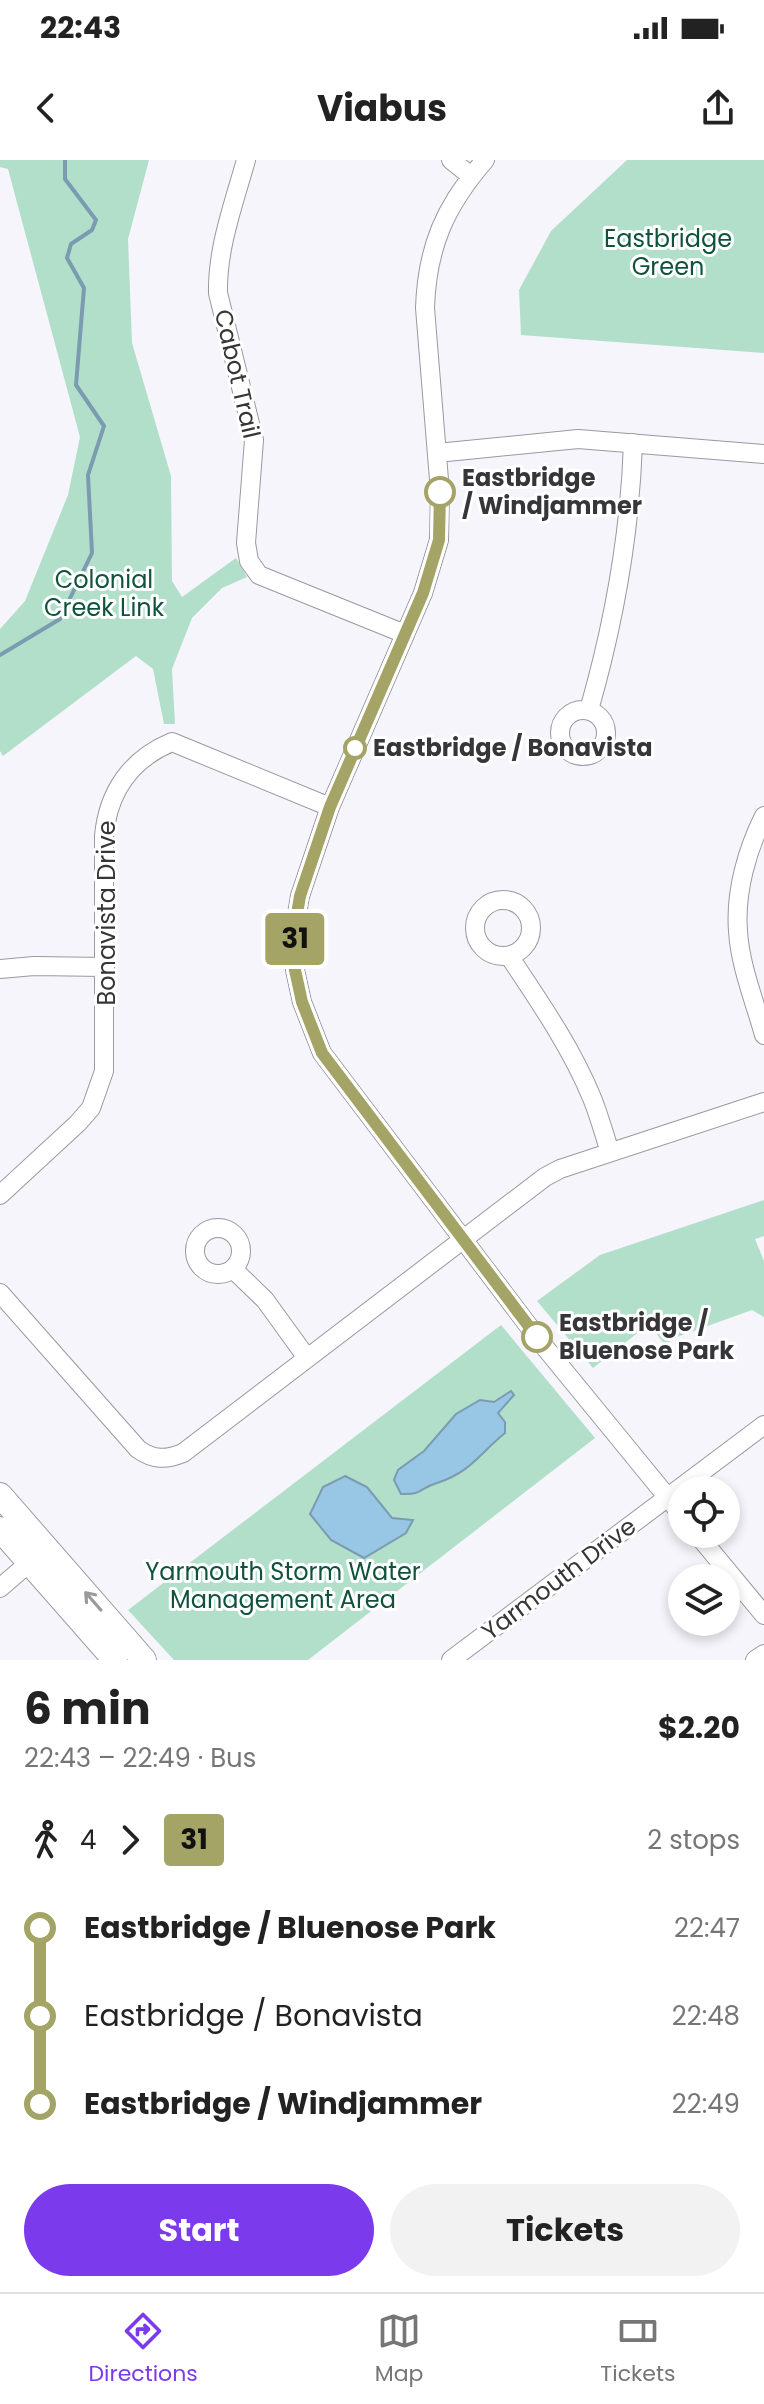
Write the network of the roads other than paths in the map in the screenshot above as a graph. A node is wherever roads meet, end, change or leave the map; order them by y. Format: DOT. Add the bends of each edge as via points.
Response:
graph roads {
  1 [pos="246,160"];
  2 [pos="451,160"];
  3 [pos="485,160"];
  4 [pos="471,176"];
  5 [pos="633,443"];
  6 [pos="437,453"];
  7 [pos="764,454"];
  8 [pos="405,634"];
  9 [pos="589,710"];
  10 [pos="330,807"];
  11 [pos="764,816"];
  12 [pos="509,956"];
  13 [pos="105,967"];
  14 [pos="0,969"];
  15 [pos="764,1035"];
  16 [pos="764,1102"];
  17 [pos="610,1152"];
  18 [pos="0,1195"];
  19 [pos="462,1238"];
  20 [pos="233,1269"];
  21 [pos="0,1293"];
  22 [pos="307,1358"];
  23 [pos="764,1425"];
  24 [pos="697,1476"];
  25 [pos="0,1495"];
  26 [pos="668,1498"];
  27 [pos="0,1529"];
  28 [pos="709,1548"];
  29 [pos="38,1555"];
  30 [pos="0,1588"];
  31 [pos="764,1615"];
  32 [pos="764,1654"];
  33 [pos="115,1660"];
  34 [pos="144,1660"];
  35 [pos="451,1660"];
  36 [pos="755,1660"];
  1 -- 8 [label="street, Cabot Trail" via="223,243 218,293 254,440 249,561 259,575"];
  2 -- 4 [label="street"];
  3 -- 4 [label="street"];
  4 -- 6 [label="street" via="440,228 426,285"];
  5 -- 6 [label="street" via="578,439"];
  5 -- 7 [label="street"];
  5 -- 9 [label="street" via="619,580"];
  6 -- 8 [label="street" via="439,540"];
  8 -- 10 [label="street"];
  10 -- 13 [label="street, Bonavista Drive" via="187,746 172,742 159,748 113,793 106,813"];
  10 -- 19 [label="street" via="300,896 294,932 302,1002 322,1053"];
  11 -- 15 [label="street" via="752,841 739,897 738,932"];
  12 -- 17 [label="street" via="574,1062"];
  13 -- 14 [label="street"];
  13 -- 18 [label="street, Bonavista Drive" via="104,1071 91,1108"];
  16 -- 17 [label="street"];
  17 -- 19 [label="street" via="545,1177"];
  19 -- 22 [label="street"];
  19 -- 26 [label="street"];
  20 -- 22 [label="street" via="265,1300"];
  21 -- 22 [label="street" via="148,1457 168,1459 183,1453"];
  23 -- 24 [label="street, Yarmouth Drive"];
  25 -- 29 [label="main road"];
  26 -- 35 [label="street, Yarmouth Drive"];
  27 -- 29 [label="main road"];
  28 -- 31 [label="street"];
  29 -- 30 [label="street"];
  29 -- 33 [label="main road"];
  34 -- 29 [label="main road, one-way"];
  32 -- 36 [label="street"];
}
